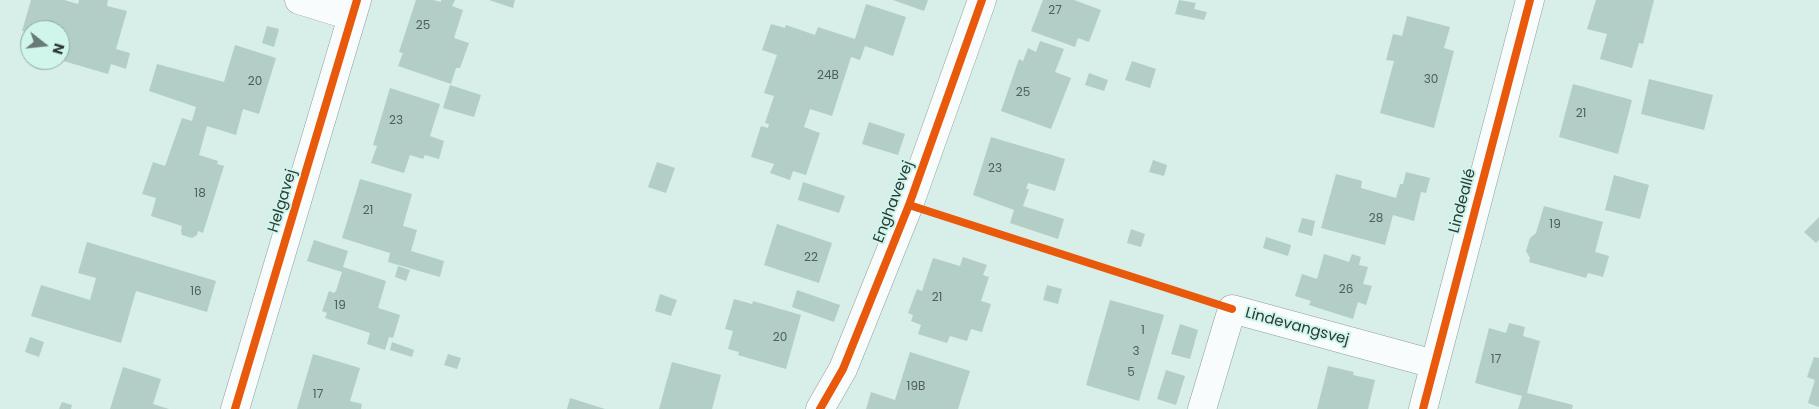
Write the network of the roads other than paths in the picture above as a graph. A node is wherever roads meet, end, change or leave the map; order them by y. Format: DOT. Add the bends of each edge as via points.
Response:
graph roads {
  1 [pos="299,0"];
  2 [pos="982,0"];
  3 [pos="1530,0"];
  4 [pos="354,8"];
  5 [pos="1434,364"];
  6 [pos="235,409"];
  7 [pos="820,409"];
  8 [pos="1202,409"];
  9 [pos="1423,409"];
  1 -- 4 [label="street"];
  2 -- 7 [label="street, Enghavevej" via="909,205 843,369"];
  3 -- 5 [label="street, Lindeallé"];
  4 -- 6 [label="street, Helgavej"];
  5 -- 8 [label="street, Lindevangsvej" via="1232,309"];
  5 -- 9 [label="street, Lindeallé"];
}
